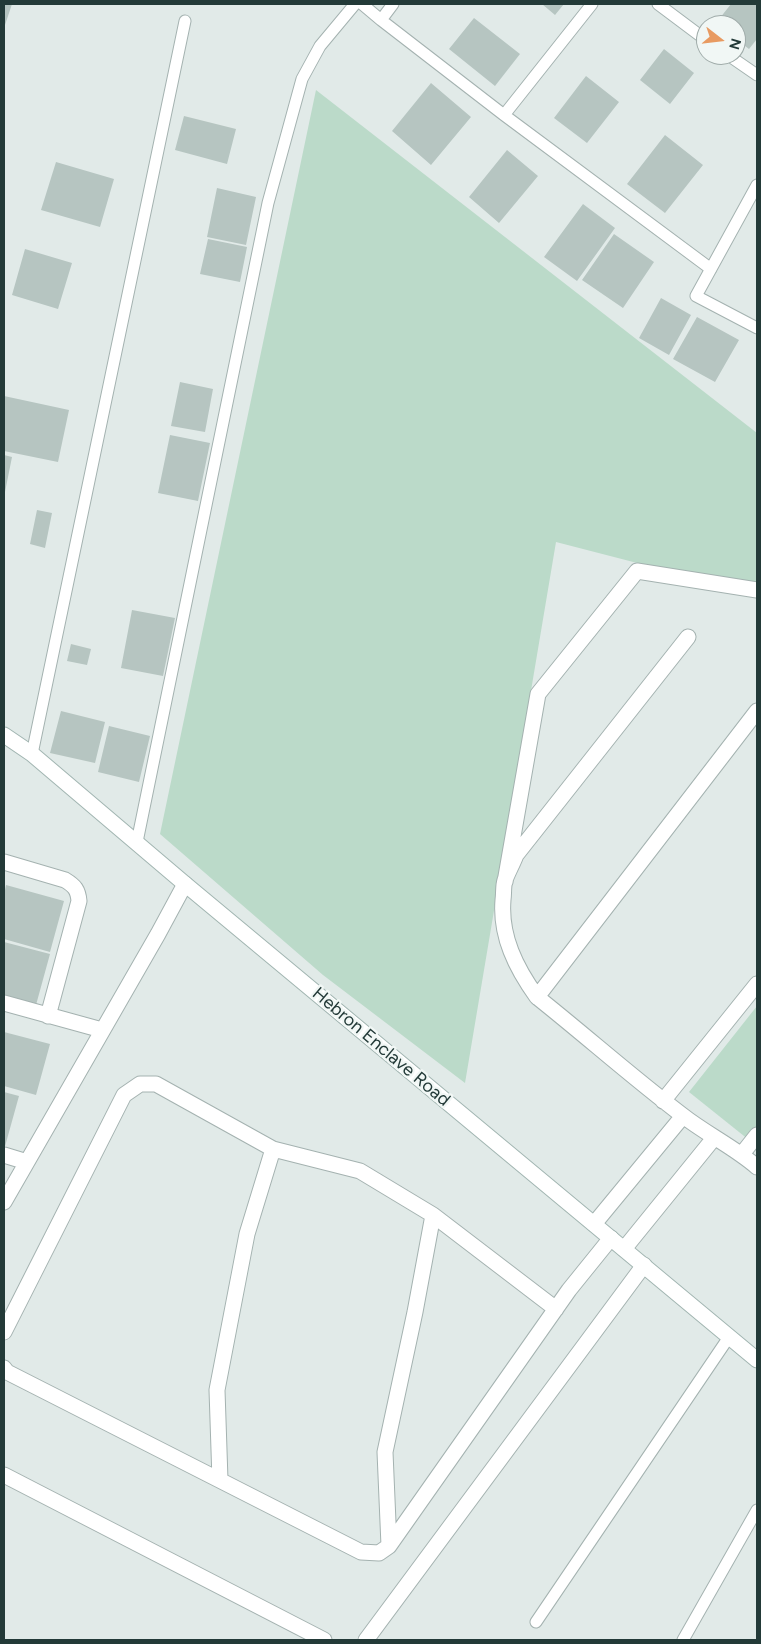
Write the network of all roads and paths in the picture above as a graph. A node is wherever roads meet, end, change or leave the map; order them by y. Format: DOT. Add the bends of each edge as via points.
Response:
graph roads {
  1 [pos="355,4"];
  2 [pos="362,4"];
  3 [pos="393,4"];
  4 [pos="592,4"];
  5 [pos="658,4"];
  6 [pos="381,20"];
  7 [pos="185,21"];
  8 [pos="696,32"];
  9 [pos="742,65"];
  10 [pos="757,75"];
  11 [pos="504,115"];
  12 [pos="757,185"];
  13 [pos="712,269"];
  14 [pos="757,328"];
  15 [pos="757,590"];
  16 [pos="688,636"];
  17 [pos="757,711"];
  18 [pos="4,735"];
  19 [pos="32,754"];
  20 [pos="138,842"];
  21 [pos="4,862"];
  22 [pos="505,882"];
  23 [pos="185,884"];
  24 [pos="757,984"];
  25 [pos="537,997"];
  26 [pos="4,1003"];
  27 [pos="48,1016"];
  28 [pos="102,1030"];
  29 [pos="664,1101"];
  30 [pos="683,1116"];
  31 [pos="757,1136"];
  32 [pos="714,1138"];
  33 [pos="273,1149"];
  34 [pos="742,1154"];
  35 [pos="4,1155"];
  36 [pos="27,1162"];
  37 [pos="757,1167"];
  38 [pos="4,1202"];
  39 [pos="433,1215"];
  40 [pos="594,1224"];
  41 [pos="611,1238"];
  42 [pos="624,1249"];
  43 [pos="644,1265"];
  44 [pos="556,1309"];
  45 [pos="4,1332"];
  46 [pos="729,1337"];
  47 [pos="757,1360"];
  48 [pos="4,1368"];
  49 [pos="4,1475"];
  50 [pos="220,1480"];
  51 [pos="757,1510"];
  52 [pos="389,1546"];
  53 [pos="536,1622"];
  54 [pos="324,1640"];
  55 [pos="366,1640"];
  56 [pos="683,1640"];
  1 -- 20 [label="lane" via="320,46 302,79 268,203"];
  2 -- 6 [label="lane"];
  3 -- 6 [label="lane"];
  4 -- 11 [label="lane"];
  5 -- 8 [label="lane"];
  6 -- 11 [label="lane"];
  7 -- 19 [label="lane"];
  9 -- 10 [label="lane"];
  11 -- 13 [label="lane"];
  12 -- 13 [label="lane"];
  13 -- 14 [label="lane" via="696,296"];
  15 -- 22 [label="street" via="637,571 538,694"];
  16 -- 22 [label="street" via="516,855"];
  17 -- 25 [label="street"];
  18 -- 19 [label="street, Hebron Enclave Road"];
  19 -- 20 [label="street, Hebron Enclave Road"];
  20 -- 23 [label="street, Hebron Enclave Road"];
  21 -- 27 [label="street" via="65,880 78,893"];
  22 -- 25 [label="street" via="502,911 506,936 512,957"];
  23 -- 28 [label="street"];
  23 -- 40 [label="street, Hebron Enclave Road"];
  24 -- 29 [label="street"];
  25 -- 29 [label="street"];
  26 -- 27 [label="street"];
  27 -- 28 [label="street"];
  28 -- 36 [label="street"];
  29 -- 30 [label="street"];
  30 -- 32 [label="street"];
  30 -- 40 [label="street"];
  31 -- 34 [label="street"];
  32 -- 34 [label="street"];
  32 -- 42 [label="street"];
  33 -- 39 [label="street" via="360,1171"];
  33 -- 45 [label="street" via="156,1084 140,1084 124,1095"];
  33 -- 50 [label="street" via="247,1234 217,1390"];
  34 -- 37 [label="street"];
  35 -- 36 [label="street"];
  36 -- 38 [label="street"];
  39 -- 44 [label="street"];
  39 -- 52 [label="street" via="385,1452"];
  40 -- 41 [label="street, Hebron Enclave Road"];
  41 -- 42 [label="street, Hebron Enclave Road"];
  41 -- 44 [label="street"];
  42 -- 43 [label="street, Hebron Enclave Road"];
  43 -- 46 [label="street, Hebron Enclave Road"];
  43 -- 55 [label="street"];
  44 -- 52 [label="street"];
  46 -- 47 [label="street, Hebron Enclave Road"];
  46 -- 53 [label="lane"];
  48 -- 50 [label="street"];
  49 -- 54 [label="street"];
  50 -- 52 [label="street" via="361,1552 379,1553"];
  51 -- 56 [label="lane"];
}
